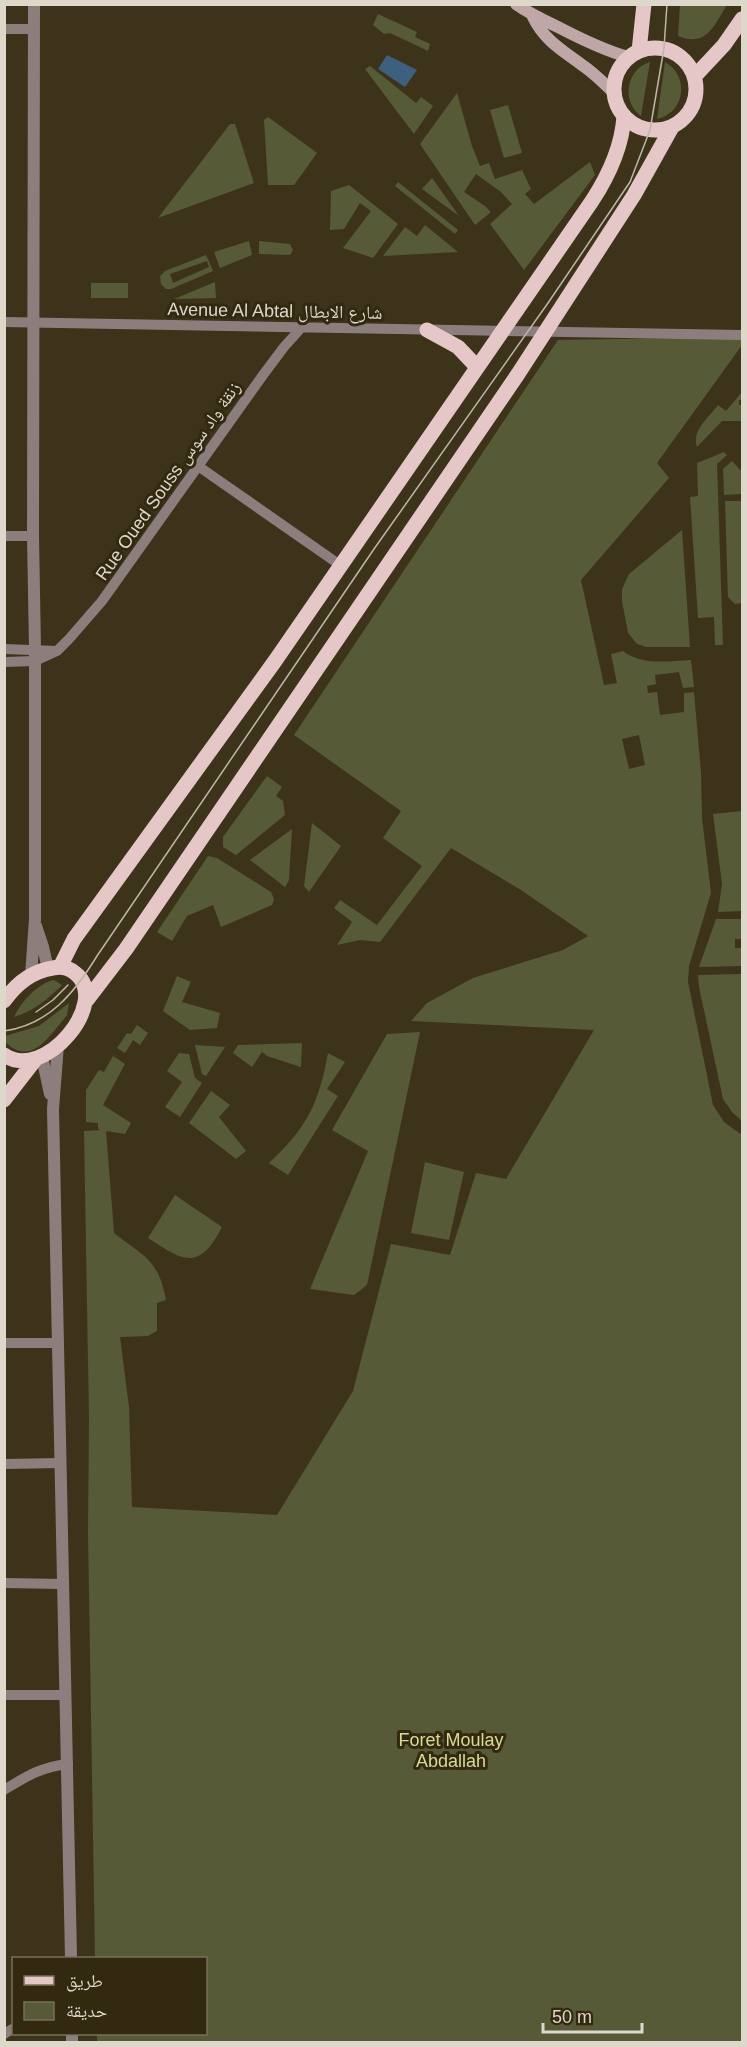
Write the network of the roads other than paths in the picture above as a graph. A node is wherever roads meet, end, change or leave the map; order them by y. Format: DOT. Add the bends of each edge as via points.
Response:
graph roads {
  1 [pos="34,4"];
  2 [pos="516,4"];
  3 [pos="644,4"];
  4 [pos="533,16"];
  5 [pos="742,19"];
  6 [pos="4,29"];
  7 [pos="33,29"];
  8 [pos="634,54"];
  9 [pos="695,76"];
  10 [pos="614,93"];
  11 [pos="624,116"];
  12 [pos="672,127"];
  13 [pos="4,322"];
  14 [pos="34,323"];
  15 [pos="302,327"];
  16 [pos="427,330"];
  17 [pos="501,331"];
  18 [pos="545,331"];
  19 [pos="742,334"];
  20 [pos="477,367"];
  21 [pos="198,466"];
  22 [pos="4,536"];
  23 [pos="33,536"];
  24 [pos="340,565"];
  25 [pos="4,649"];
  26 [pos="35,655"];
  27 [pos="4,662"];
  28 [pos="35,925"];
  29 [pos="54,968"];
  30 [pos="31,976"];
  31 [pos="87,1000"];
  32 [pos="4,1001"];
  33 [pos="58,1045"];
  34 [pos="5,1058"];
  35 [pos="39,1058"];
  36 [pos="4,1100"];
  37 [pos="53,1109"];
  38 [pos="4,1343"];
  39 [pos="58,1343"];
  40 [pos="61,1463"];
  41 [pos="4,1464"];
  42 [pos="4,1583"];
  43 [pos="63,1584"];
  44 [pos="4,1695"];
  45 [pos="66,1695"];
  46 [pos="68,1764"];
  47 [pos="4,1791"];
  48 [pos="71,1957"];
  1 -- 7 [label="street"];
  2 -- 4 [label="main road"];
  3 -- 8 [label="main road"];
  4 -- 8 [label="main road" via="604,50"];
  4 -- 10 [label="main road" via="551,43"];
  5 -- 9 [label="main road"];
  6 -- 7 [label="street"];
  7 -- 14 [label="street"];
  8 -- 9 [label="main road" via="656,48 672,51 686,61"];
  8 -- 10 [label="main road" via="616,75"];
  9 -- 12 [label="main road" via="691,110"];
  10 -- 11 [label="main road"];
  11 -- 12 [label="main road" via="650,130"];
  11 -- 17 [label="main road" via="617,153 601,187"];
  12 -- 18 [label="main road" via="640,186"];
  13 -- 14 [label="street, Avenue Al Abtal شارع الابطال"];
  14 -- 15 [label="street, Avenue Al Abtal شارع الابطال"];
  14 -- 23 [label="street"];
  15 -- 16 [label="street, Avenue Al Abtal شارع الابطال"];
  15 -- 21 [label="street, Rue Oued Souss زنقة واد سوس" via="284,346"];
  16 -- 17 [label="street, Avenue Al Abtal شارع الابطال"];
  16 -- 20 [label="main road" via="458,347"];
  17 -- 18 [label="street, Avenue Al Abtal شارع الابطال"];
  17 -- 20 [label="main road"];
  18 -- 19 [label="street, Avenue Al Abtal شارع الابطال"];
  18 -- 31 [label="main road"];
  20 -- 24 [label="main road"];
  21 -- 24 [label="street"];
  21 -- 26 [label="street, Rue Oued Souss زنقة واد سوس" via="102,602 57,651"];
  22 -- 23 [label="street"];
  23 -- 26 [label="street"];
  24 -- 29 [label="main road"];
  25 -- 26 [label="street"];
  26 -- 27 [label="street"];
  26 -- 28 [label="street"];
  28 -- 29 [label="street"];
  28 -- 30 [label="street"];
  29 -- 30 [label="main road"];
  29 -- 31 [label="main road" via="72,970 80,977"];
  30 -- 32 [label="main road"];
  31 -- 33 [label="main road" via="78,1020"];
  33 -- 35 [label="main road"];
  33 -- 37 [label="street"];
  34 -- 35 [label="main road"];
  35 -- 36 [label="main road"];
  35 -- 37 [label="street"];
  37 -- 39 [label="street"];
  38 -- 39 [label="street"];
  39 -- 40 [label="street"];
  40 -- 41 [label="street"];
  40 -- 43 [label="street"];
  42 -- 43 [label="street"];
  43 -- 45 [label="street"];
  44 -- 45 [label="street"];
  45 -- 46 [label="street"];
  46 -- 47 [label="street" via="37,1770"];
  46 -- 48 [label="street"];
}
